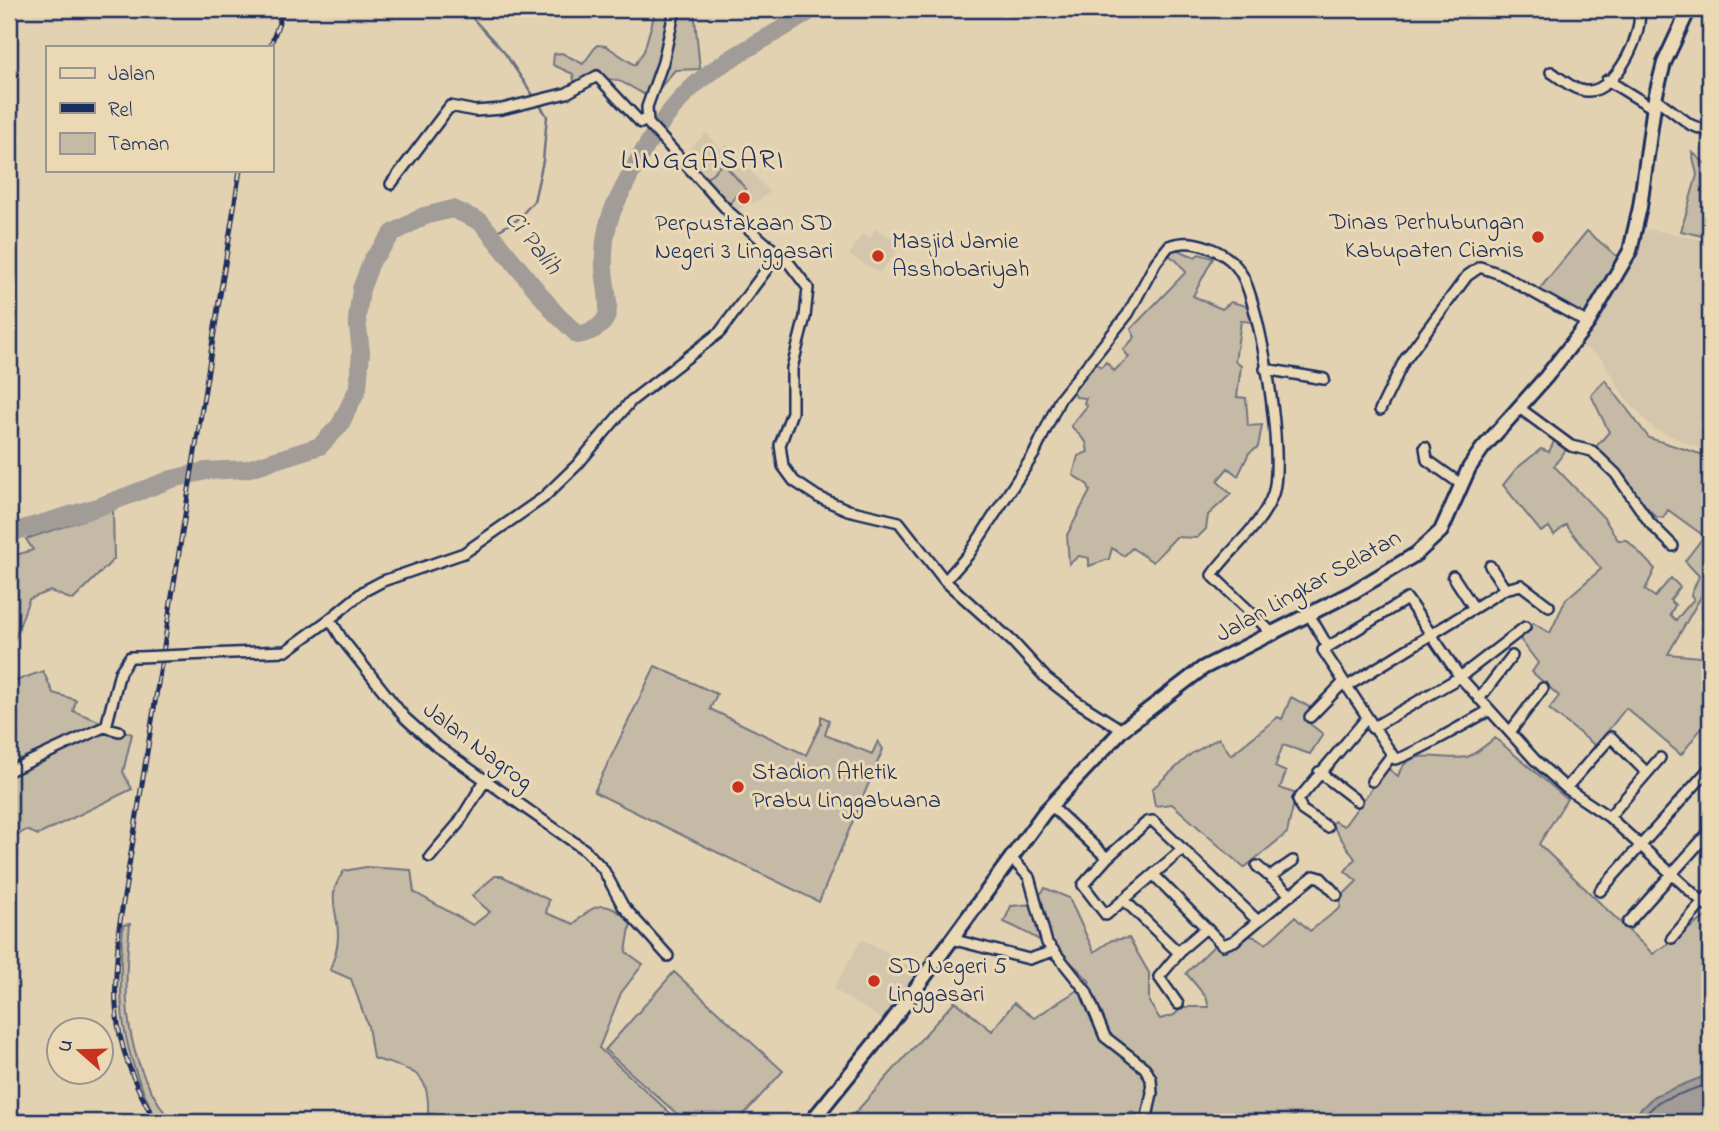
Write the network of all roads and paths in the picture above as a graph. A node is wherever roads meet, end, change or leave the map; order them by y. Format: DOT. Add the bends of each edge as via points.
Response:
graph roads {
  1 [pos="675,9"];
  2 [pos="1639,9"];
  3 [pos="1689,9"];
  4 [pos="1551,72"];
  5 [pos="1607,80"];
  6 [pos="1654,103"];
  7 [pos="647,121"];
  8 [pos="1710,132"];
  9 [pos="391,184"];
  10 [pos="778,254"];
  11 [pos="1588,323"];
  12 [pos="1265,369"];
  13 [pos="1324,379"];
  14 [pos="1518,407"];
  15 [pos="1380,410"];
  16 [pos="1425,447"];
  17 [pos="1462,485"];
  18 [pos="1673,546"];
  19 [pos="1490,566"];
  20 [pos="1453,576"];
  21 [pos="944,582"];
  22 [pos="1506,589"];
  23 [pos="1549,606"];
  24 [pos="1474,608"];
  25 [pos="1310,615"];
  26 [pos="331,619"];
  27 [pos="1525,627"];
  28 [pos="1429,634"];
  29 [pos="1274,635"];
  30 [pos="1328,647"];
  31 [pos="1512,656"];
  32 [pos="1460,677"];
  33 [pos="1344,685"];
  34 [pos="1543,688"];
  35 [pos="1479,699"];
  36 [pos="1488,711"];
  37 [pos="1310,717"];
  38 [pos="1366,719"];
  39 [pos="106,727"];
  40 [pos="1372,728"];
  41 [pos="1122,730"];
  42 [pos="119,731"];
  43 [pos="1510,732"];
  44 [pos="1391,756"];
  45 [pos="1660,758"];
  46 [pos="1710,768"];
  47 [pos="9,771"];
  48 [pos="1319,772"];
  49 [pos="1647,773"];
  50 [pos="486,779"];
  51 [pos="1372,781"];
  52 [pos="1566,788"];
  53 [pos="1357,801"];
  54 [pos="1050,805"];
  55 [pos="1609,817"];
  56 [pos="1327,827"];
  57 [pos="1710,831"];
  58 [pos="1639,845"];
  59 [pos="1183,849"];
  60 [pos="430,858"];
  61 [pos="1107,858"];
  62 [pos="1012,859"];
  63 [pos="1293,861"];
  64 [pos="1258,866"];
  65 [pos="1672,875"];
  66 [pos="1155,876"];
  67 [pos="1270,877"];
  68 [pos="1600,891"];
  69 [pos="1710,894"];
  70 [pos="1291,895"];
  71 [pos="1337,895"];
  72 [pos="1125,901"];
  73 [pos="1705,904"];
  74 [pos="1258,921"];
  75 [pos="1628,923"];
  76 [pos="1206,928"];
  77 [pos="1672,938"];
  78 [pos="951,939"];
  79 [pos="1054,951"];
  80 [pos="1180,952"];
  81 [pos="668,956"];
  82 [pos="1178,1004"];
  83 [pos="811,1122"];
  84 [pos="1146,1122"];
  1 -- 7 [label="street"];
  2 -- 5 [label="street" via="1628,56"];
  3 -- 6 [label="street, Jalan Lingkar Selatan" via="1664,63"];
  4 -- 5 [label="street" via="1587,91"];
  5 -- 6 [label="street"];
  6 -- 8 [label="street"];
  6 -- 11 [label="street, Jalan Lingkar Selatan" via="1630,251"];
  7 -- 9 [label="street" via="640,122 600,77 594,76 567,93 488,111 448,106"];
  7 -- 10 [label="street" via="730,213"];
  10 -- 21 [label="street" via="808,288 792,368 792,412 780,446 783,466 794,481 818,497 848,510 899,522"];
  10 -- 26 [label="street" via="720,332 631,401 543,498 464,553 364,591"];
  11 -- 14 [label="street, Jalan Lingkar Selatan"];
  11 -- 15 [label="street" via="1480,267 1467,276 1407,356"];
  12 -- 13 [label="street"];
  12 -- 21 [label="street" via="1256,316 1236,265 1209,248 1187,243 1169,246 1128,314 1060,399 1034,454 969,554"];
  12 -- 29 [label="street" via="1276,422 1273,492 1254,527 1212,575"];
  14 -- 17 [label="street, Jalan Lingkar Selatan" via="1482,449"];
  14 -- 18 [label="street" via="1572,446 1592,451"];
  16 -- 17 [label="street" via="1427,460"];
  17 -- 25 [label="street, Jalan Lingkar Selatan" via="1436,537 1416,554"];
  19 -- 22 [label="street"];
  20 -- 24 [label="street"];
  21 -- 41 [label="street" via="1012,641 1046,678"];
  22 -- 23 [label="street" via="1521,585"];
  22 -- 24 [label="street"];
  24 -- 28 [label="street"];
  25 -- 29 [label="street, Jalan Lingkar Selatan"];
  25 -- 30 [label="street"];
  26 -- 39 [label="street, bridge" via="286,651 130,657 120,671"];
  26 -- 50 [label="street, Jalan Nagrog" via="405,718"];
  27 -- 32 [label="street"];
  28 -- 30 [label="street" via="1410,602 1403,599"];
  28 -- 32 [label="street"];
  28 -- 33 [label="street"];
  29 -- 41 [label="street, Jalan Lingkar Selatan" via="1203,668"];
  30 -- 33 [label="street" via="1322,650"];
  31 -- 35 [label="street"];
  32 -- 35 [label="street"];
  32 -- 40 [label="street"];
  33 -- 37 [label="street"];
  33 -- 38 [label="street"];
  34 -- 43 [label="street"];
  35 -- 36 [label="street"];
  36 -- 43 [label="street"];
  36 -- 44 [label="street" via="1403,760"];
  38 -- 40 [label="street"];
  38 -- 48 [label="street"];
  39 -- 42 [label="street"];
  39 -- 47 [label="street"];
  40 -- 44 [label="street"];
  41 -- 54 [label="street, Jalan Lingkar Selatan"];
  43 -- 52 [label="street"];
  44 -- 51 [label="street"];
  45 -- 49 [label="street"];
  46 -- 58 [label="street"];
  48 -- 53 [label="street"];
  48 -- 56 [label="street" via="1298,804"];
  49 -- 52 [label="street" via="1611,737"];
  49 -- 55 [label="street"];
  50 -- 60 [label="street"];
  50 -- 81 [label="street, Jalan Nagrog" via="585,850 603,869 623,906"];
  52 -- 55 [label="street"];
  54 -- 61 [label="street"];
  54 -- 62 [label="street, Jalan Lingkar Selatan"];
  55 -- 58 [label="street"];
  57 -- 65 [label="street"];
  58 -- 65 [label="street"];
  58 -- 68 [label="street"];
  59 -- 61 [label="street" via="1150,821"];
  59 -- 66 [label="street"];
  59 -- 74 [label="street"];
  61 -- 72 [label="street" via="1084,886 1106,915"];
  62 -- 78 [label="street, Jalan Lingkar Selatan"];
  62 -- 79 [label="street" via="1029,877 1047,943"];
  63 -- 67 [label="street"];
  64 -- 67 [label="street"];
  65 -- 73 [label="street"];
  65 -- 75 [label="street"];
  66 -- 72 [label="street"];
  66 -- 76 [label="street"];
  67 -- 70 [label="street"];
  69 -- 73 [label="street"];
  70 -- 71 [label="street" via="1316,876"];
  70 -- 74 [label="street"];
  72 -- 80 [label="street"];
  73 -- 77 [label="street"];
  74 -- 76 [label="street" via="1226,945"];
  76 -- 80 [label="street"];
  78 -- 79 [label="street" via="1029,959"];
  78 -- 83 [label="street, Jalan Lingkar Selatan"];
  79 -- 84 [label="street" via="1086,991 1105,1037 1151,1079"];
  80 -- 82 [label="street" via="1158,977"];
}
